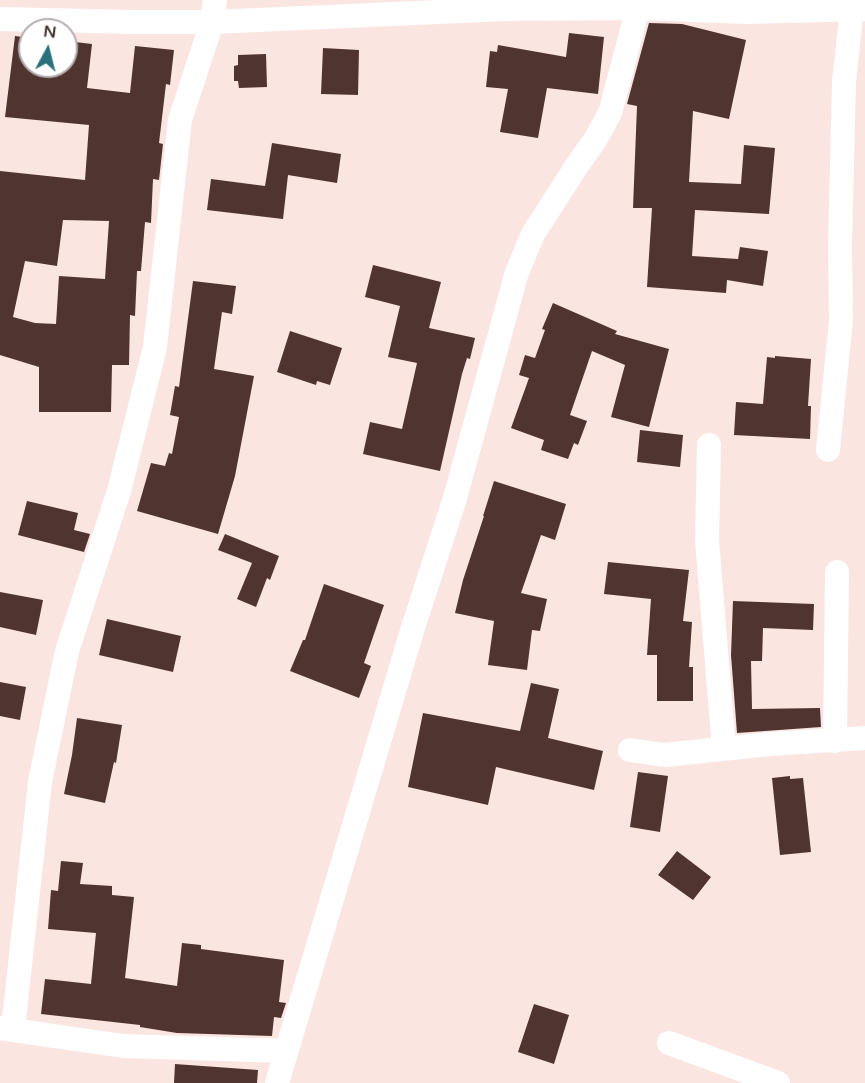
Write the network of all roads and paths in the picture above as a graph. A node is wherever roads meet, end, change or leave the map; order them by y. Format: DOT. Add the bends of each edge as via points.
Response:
graph roads {
  1 [pos="638,8"];
  2 [pos="859,9"];
  3 [pos="213,11"];
  4 [pos="1,22"];
  5 [pos="708,445"];
  6 [pos="828,450"];
  7 [pos="837,572"];
  8 [pos="865,738"];
  9 [pos="835,741"];
  10 [pos="724,749"];
  11 [pos="630,750"];
  12 [pos="7,1028"];
  13 [pos="669,1043"];
  14 [pos="286,1051"];
  15 [pos="277,1083"];
  16 [pos="778,1083"];
  1 -- 2 [label="street" via="747,12"];
  1 -- 3 [label="street"];
  1 -- 14 [label="street" via="610,113 533,234 517,272 455,498"];
  2 -- 6 [label="street" via="844,82 841,320"];
  3 -- 4 [label="street" via="132,22"];
  3 -- 12 [label="street" via="180,120 155,347 119,491 68,651 40,782"];
  5 -- 10 [label="street" via="707,540"];
  7 -- 9 [label="street"];
  8 -- 9 [label="street"];
  9 -- 10 [label="street"];
  10 -- 11 [label="street" via="664,755"];
  12 -- 14 [label="street" via="123,1046"];
  13 -- 16 [label="street"];
  14 -- 15 [label="street"];
}
